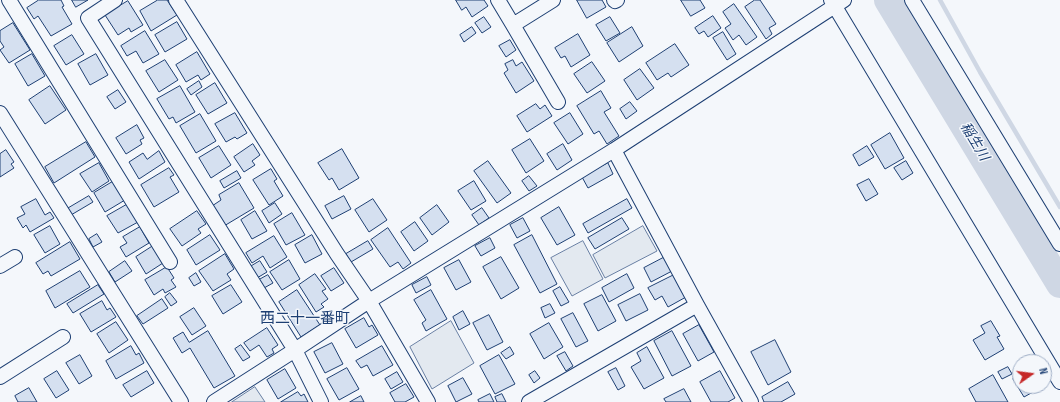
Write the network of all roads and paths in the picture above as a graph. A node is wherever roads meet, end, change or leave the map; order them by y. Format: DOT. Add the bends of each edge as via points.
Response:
graph roads {
  1 [pos="9,0"];
  2 [pos="115,0"];
  3 [pos="176,0"];
  4 [pos="498,0"];
  5 [pos="552,0"];
  6 [pos="912,0"];
  7 [pos="836,2"];
  8 [pos="514,25"];
  9 [pos="558,102"];
  10 [pos="0,113"];
  11 [pos="614,150"];
  12 [pos="1060,244"];
  13 [pos="15,257"];
  14 [pos="170,262"];
  15 [pos="0,266"];
  16 [pos="369,301"];
  17 [pos="697,305"];
  18 [pos="64,337"];
  19 [pos="295,350"];
  20 [pos="0,377"];
  21 [pos="1060,382"];
  22 [pos="427,401"];
  23 [pos="181,402"];
  24 [pos="214,402"];
  25 [pos="321,402"];
  26 [pos="528,402"];
  27 [pos="751,402"];
  1 -- 14 [label="street"];
  2 -- 19 [label="street" via="88,18"];
  3 -- 16 [label="street"];
  4 -- 8 [label="street"];
  5 -- 8 [label="street"];
  6 -- 12 [label="street"];
  7 -- 11 [label="street"];
  7 -- 21 [label="street"];
  8 -- 9 [label="street"];
  10 -- 23 [label="street"];
  11 -- 16 [label="street"];
  11 -- 17 [label="street"];
  13 -- 15 [label="street"];
  16 -- 19 [label="street"];
  16 -- 22 [label="street"];
  17 -- 26 [label="street"];
  17 -- 27 [label="street"];
  18 -- 20 [label="street"];
  19 -- 24 [label="street"];
  19 -- 25 [label="street"];
}
